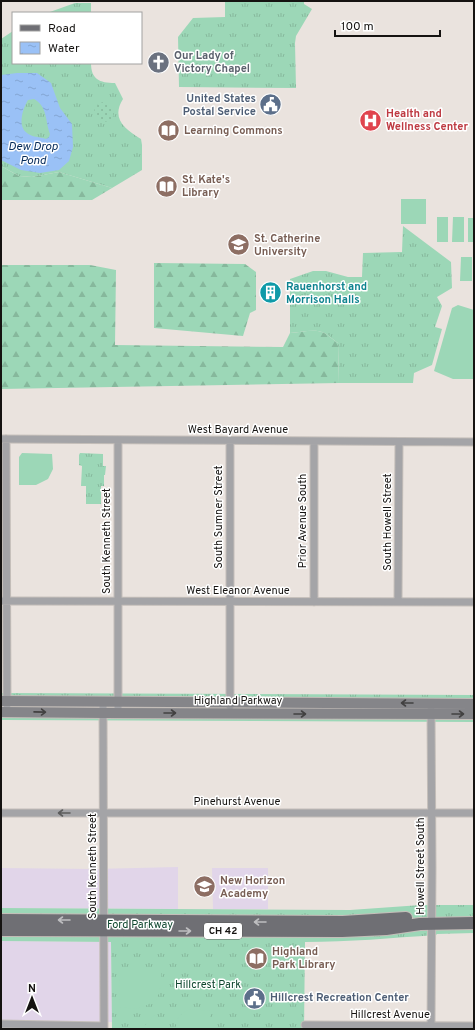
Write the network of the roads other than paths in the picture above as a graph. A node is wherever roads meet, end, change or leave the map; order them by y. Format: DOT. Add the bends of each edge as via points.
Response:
graph roads {
  1 [pos="3,439"];
  2 [pos="118,440"];
  3 [pos="230,441"];
  4 [pos="314,441"];
  5 [pos="399,442"];
  6 [pos="474,442"];
  7 [pos="4,601"];
  8 [pos="118,602"];
  9 [pos="230,602"];
  10 [pos="314,602"];
  11 [pos="398,602"];
  12 [pos="474,602"];
  13 [pos="103,702"];
  14 [pos="118,702"];
  15 [pos="230,702"];
  16 [pos="474,704"];
  17 [pos="4,706"];
  18 [pos="431,708"];
  19 [pos="103,713"];
  20 [pos="118,713"];
  21 [pos="230,714"];
  22 [pos="474,714"];
  23 [pos="1,813"];
  24 [pos="104,813"];
  25 [pos="432,813"];
  26 [pos="474,813"];
  27 [pos="474,916"];
  28 [pos="1,920"];
  29 [pos="432,920"];
  30 [pos="474,923"];
  31 [pos="104,925"];
  32 [pos="1,930"];
  33 [pos="1,1024"];
  34 [pos="305,1025"];
  35 [pos="474,1026"];
  36 [pos="104,1027"];
  37 [pos="431,1027"];
  1 -- 2 [label="street, West Bayard Avenue"];
  1 -- 7 [label="street"];
  2 -- 3 [label="street, West Bayard Avenue"];
  2 -- 8 [label="street, South Kenneth Street"];
  3 -- 4 [label="street, West Bayard Avenue"];
  3 -- 9 [label="street, South Sumner Street"];
  4 -- 5 [label="street, West Bayard Avenue"];
  4 -- 10 [label="street, Prior Avenue South"];
  5 -- 6 [label="street, West Bayard Avenue"];
  5 -- 11 [label="street, South Howell Street"];
  7 -- 8 [label="street, West Eleanor Avenue"];
  7 -- 17 [label="street"];
  8 -- 9 [label="street, West Eleanor Avenue"];
  8 -- 14 [label="street, South Kenneth Street"];
  9 -- 10 [label="street, West Eleanor Avenue"];
  9 -- 15 [label="street, South Sumner Street"];
  10 -- 11 [label="street, West Eleanor Avenue"];
  11 -- 12 [label="street, West Eleanor Avenue"];
  13 -- 14 [label="street, Highland Parkway"];
  13 -- 17 [label="street, Highland Parkway"];
  13 -- 19 [label="street, South Kenneth Street"];
  14 -- 15 [label="street, Highland Parkway"];
  14 -- 20 [label="street, South Kenneth Street"];
  18 -- 15 [label="street, Highland Parkway, one-way"];
  15 -- 21 [label="street, South Sumner Street"];
  16 -- 18 [label="street, Highland Parkway"];
  17 -- 19 [label="street, Highland Parkway, one-way"];
  21 -- 18 [label="street, Highland Parkway, one-way"];
  18 -- 22 [label="street, Highland Parkway, one-way"];
  18 -- 25 [label="street, Howell Street South"];
  19 -- 20 [label="street, Highland Parkway"];
  19 -- 24 [label="street, South Kenneth Street"];
  20 -- 21 [label="street, Highland Parkway, one-way"];
  24 -- 23 [label="street, Pinehurst Avenue, one-way"];
  24 -- 25 [label="street, Pinehurst Avenue"];
  24 -- 31 [label="street, South Kenneth Street"];
  25 -- 26 [label="street, Pinehurst Avenue"];
  25 -- 29 [label="street, Howell Street South"];
  27 -- 29 [label="main road, CH 42"];
  31 -- 28 [label="main road, CH 42, one-way"];
  29 -- 30 [label="main road, CH 42"];
  29 -- 31 [label="main road, CH 42" via="386,929 342,931"];
  29 -- 37 [label="street, Howell Street South"];
  31 -- 32 [label="main road, CH 42"];
  31 -- 36 [label="street, South Kenneth Street"];
  33 -- 36 [label="street"];
  34 -- 37 [label="street, Hillcrest Avenue"];
  35 -- 37 [label="street, Hillcrest Avenue"];
}
